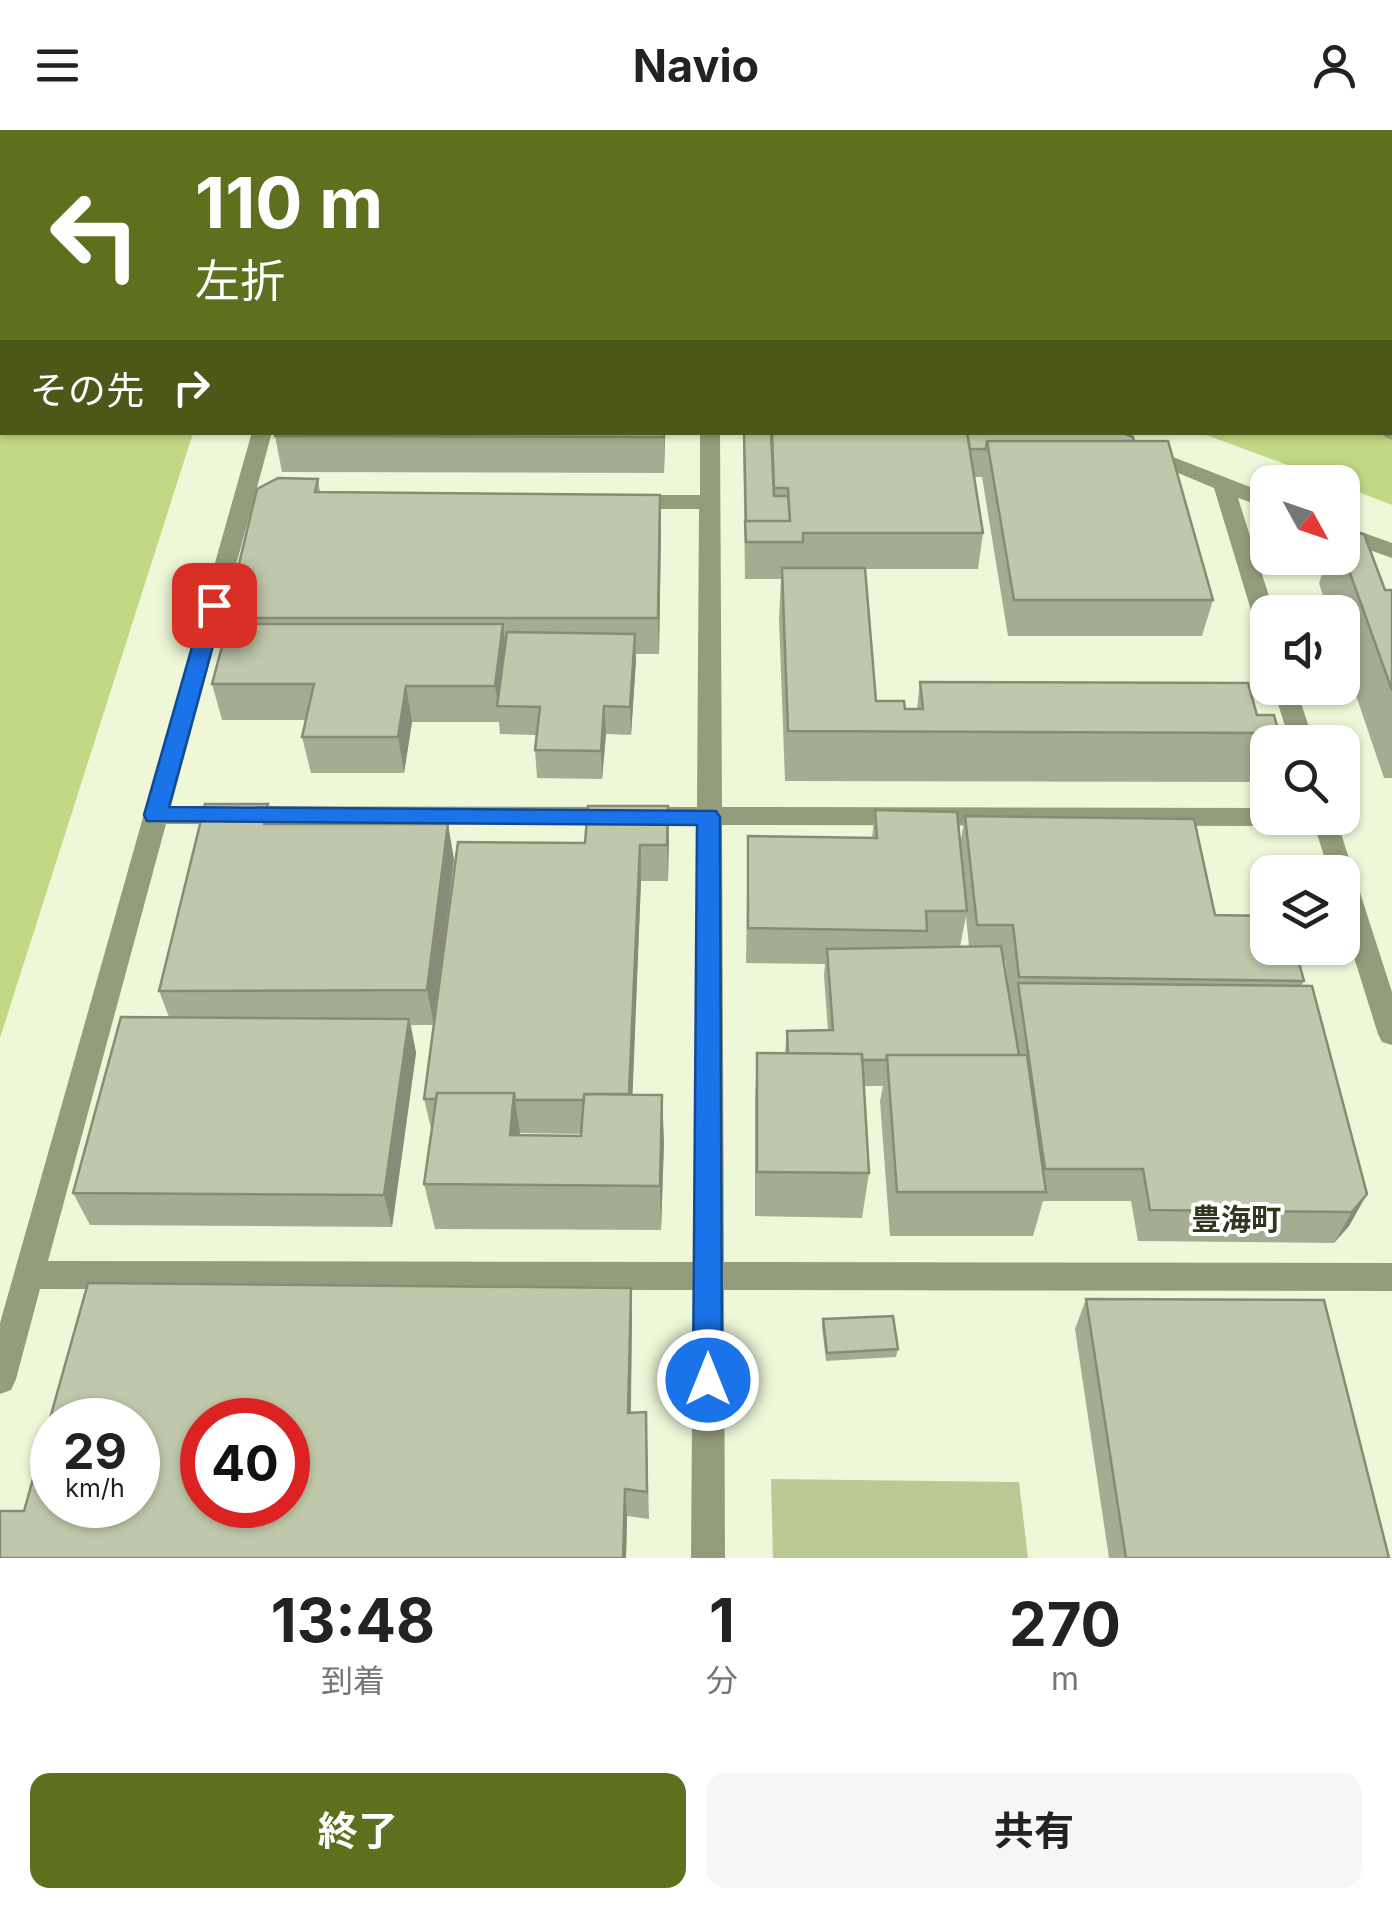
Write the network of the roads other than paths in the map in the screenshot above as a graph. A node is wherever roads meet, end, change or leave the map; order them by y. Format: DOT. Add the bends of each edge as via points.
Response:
graph roads {
  1 [pos="262,435"];
  2 [pos="710,435"];
  3 [pos="1099,435"];
  4 [pos="1224,486"];
  5 [pos="1250,495"];
  6 [pos="612,502"];
  7 [pos="709,502"];
  8 [pos="1360,539"];
  9 [pos="1392,551"];
  10 [pos="1257,595"];
  11 [pos="155,815"];
  12 [pos="708,817"];
  13 [pos="1250,817"];
  14 [pos="1360,932"];
  15 [pos="1392,1034"];
  16 [pos="707,1274"];
  17 [pos="29,1275"];
  18 [pos="1392,1277"];
  19 [pos="0,1379"];
  20 [pos="708,1558"];
  1 -- 11 [label="street" via="253,500"];
  2 -- 7 [label="street"];
  3 -- 4 [label="street"];
  4 -- 5 [label="street"];
  4 -- 10 [label="street"];
  6 -- 7 [label="street"];
  7 -- 12 [label="street"];
  8 -- 9 [label="street"];
  11 -- 12 [label="street"];
  11 -- 17 [label="street"];
  12 -- 13 [label="street"];
  12 -- 16 [label="street"];
  14 -- 15 [label="street"];
  16 -- 17 [label="street"];
  16 -- 18 [label="street"];
  16 -- 20 [label="street"];
  17 -- 19 [label="street"];
}
